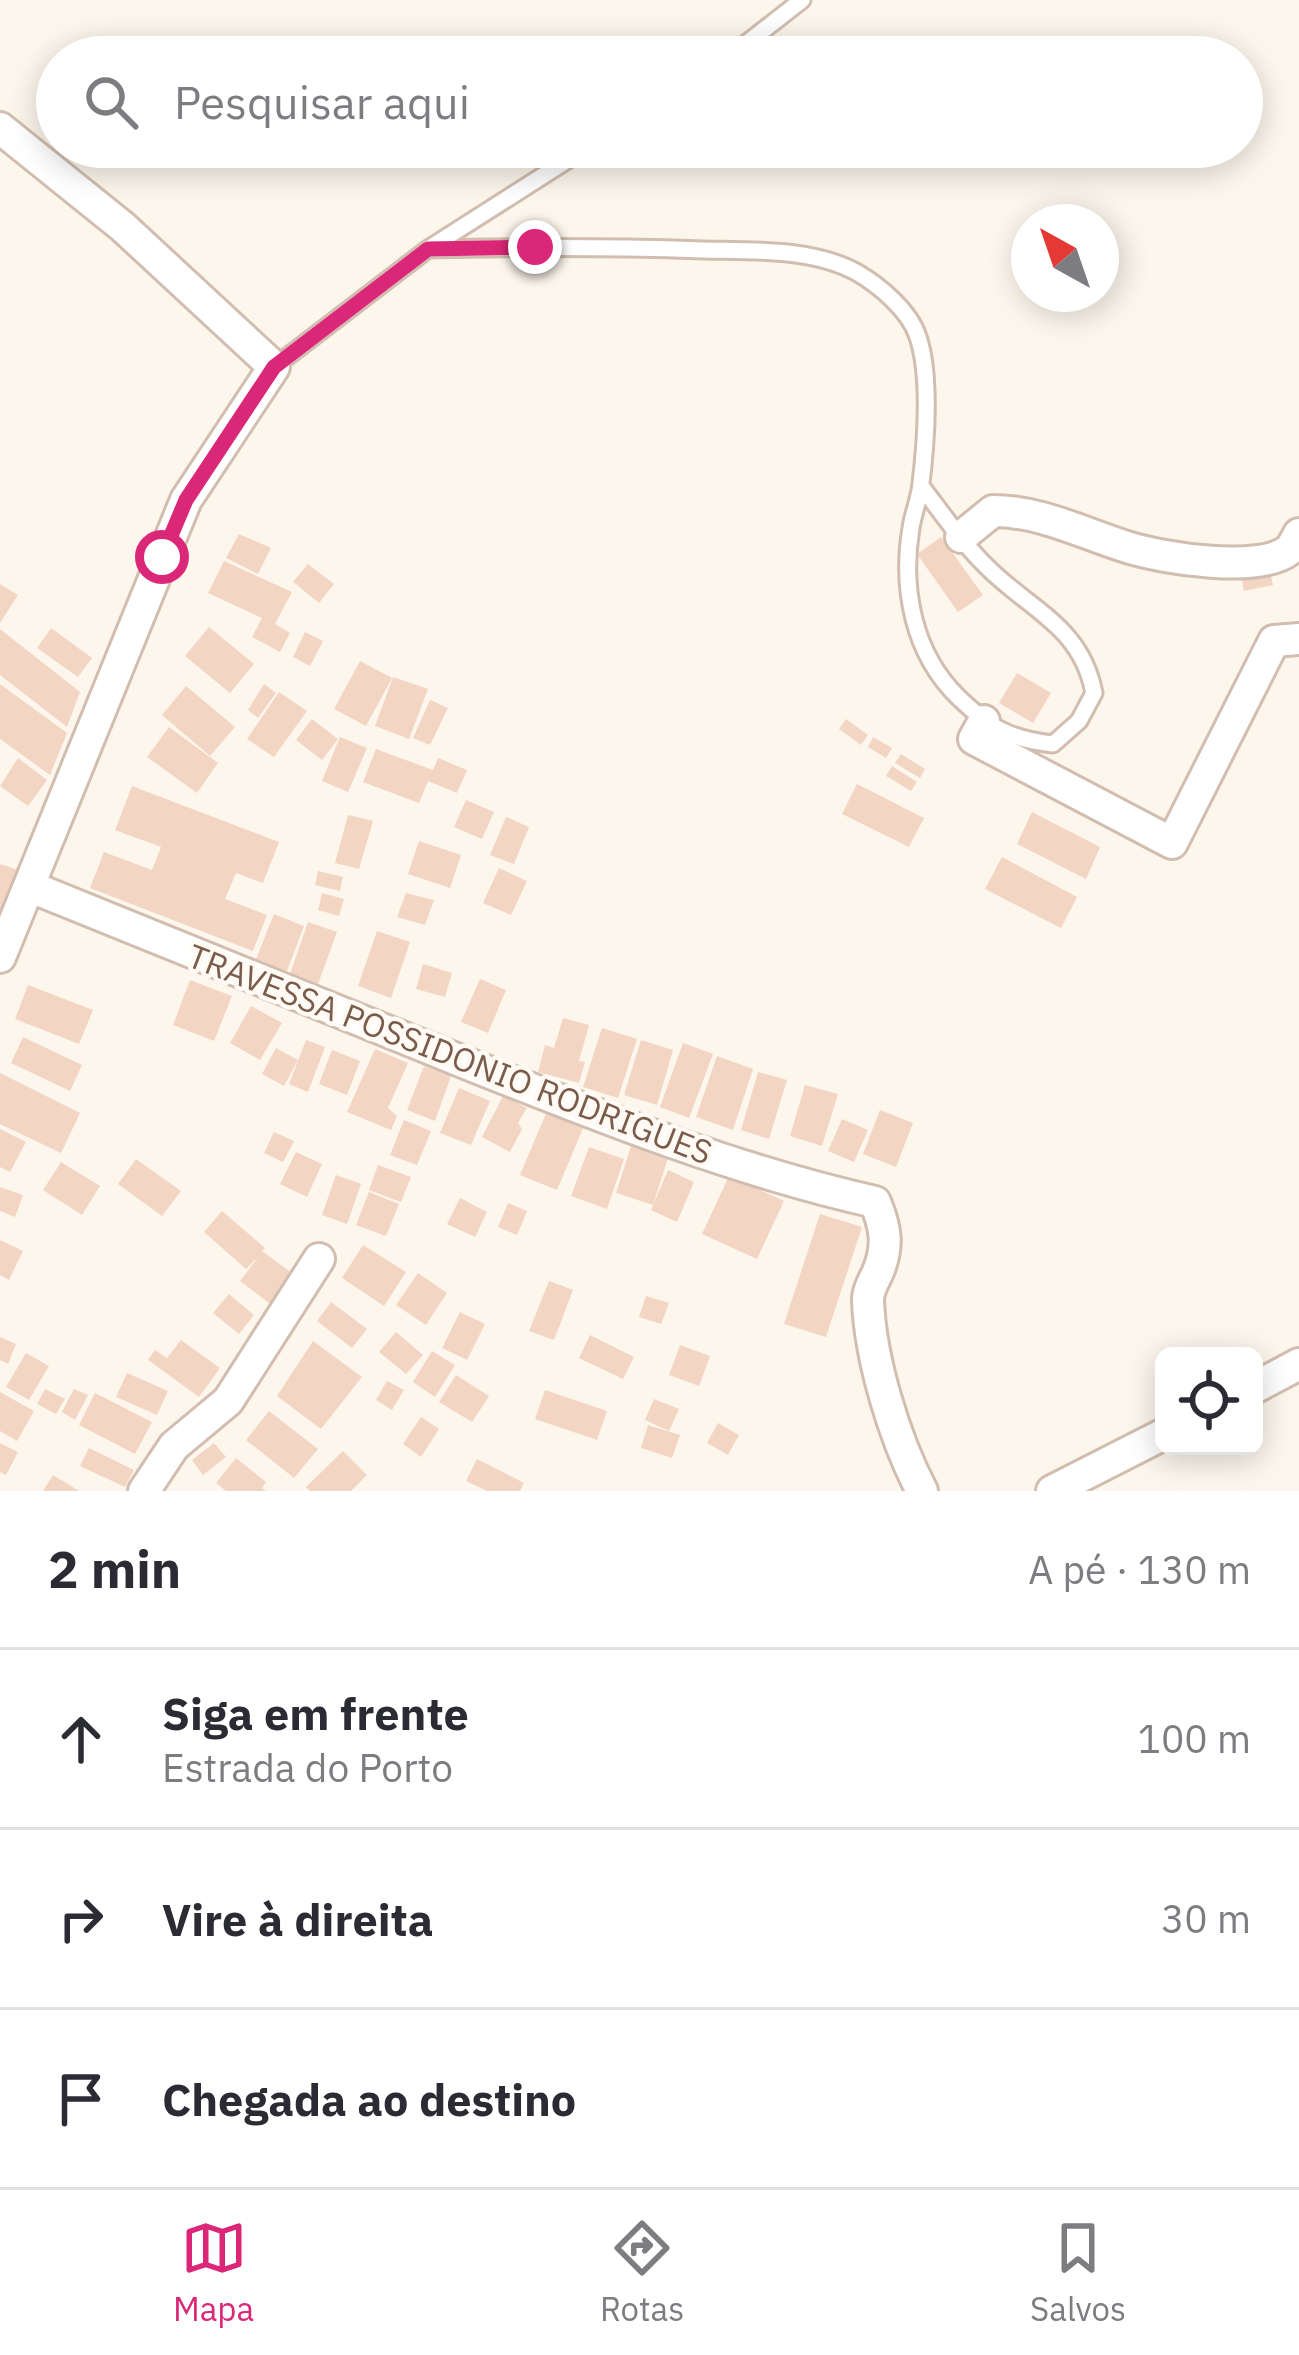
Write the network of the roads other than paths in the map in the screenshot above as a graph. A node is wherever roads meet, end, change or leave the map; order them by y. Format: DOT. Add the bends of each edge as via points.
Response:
graph roads {
  1 [pos="802,0"];
  2 [pos="756,36"];
  3 [pos="0,128"];
  4 [pos="36,157"];
  5 [pos="49,168"];
  6 [pos="555,168"];
  7 [pos="428,249"];
  8 [pos="274,367"];
  9 [pos="921,486"];
  10 [pos="1299,534"];
  11 [pos="961,537"];
  12 [pos="1299,639"];
  13 [pos="984,721"];
  14 [pos="31,886"];
  15 [pos="0,957"];
  16 [pos="319,1259"];
  17 [pos="1299,1364"];
  18 [pos="1263,1383"];
  19 [pos="1155,1439"];
  20 [pos="144,1491"];
  21 [pos="922,1491"];
  22 [pos="1052,1491"];
  1 -- 2 [label="lane"];
  3 -- 4 [label="street"];
  5 -- 8 [label="street"];
  6 -- 7 [label="lane"];
  7 -- 8 [label="lane"];
  7 -- 9 [label="lane" via="763,252 854,271 899,307 918,335 925,381"];
  8 -- 14 [label="street" via="186,500"];
  9 -- 11 [label="lane"];
  9 -- 13 [label="lane" via="907,580 913,619 932,666"];
  10 -- 11 [label="street" via="1288,551 1228,562 1129,548 1009,511 978,519"];
  11 -- 13 [label="lane" via="1074,643 1094,693 1053,744 1015,739"];
  12 -- 13 [label="street" via="1274,641 1172,843 974,739"];
  14 -- 15 [label="street"];
  14 -- 21 [label="street, TRAVESSA POSSIDONIO RODRIGUES" via="669,1142 875,1202 885,1256 867,1295 884,1395"];
  16 -- 20 [label="street" via="228,1401 174,1447"];
  17 -- 18 [label="street"];
  19 -- 22 [label="street"];
}
